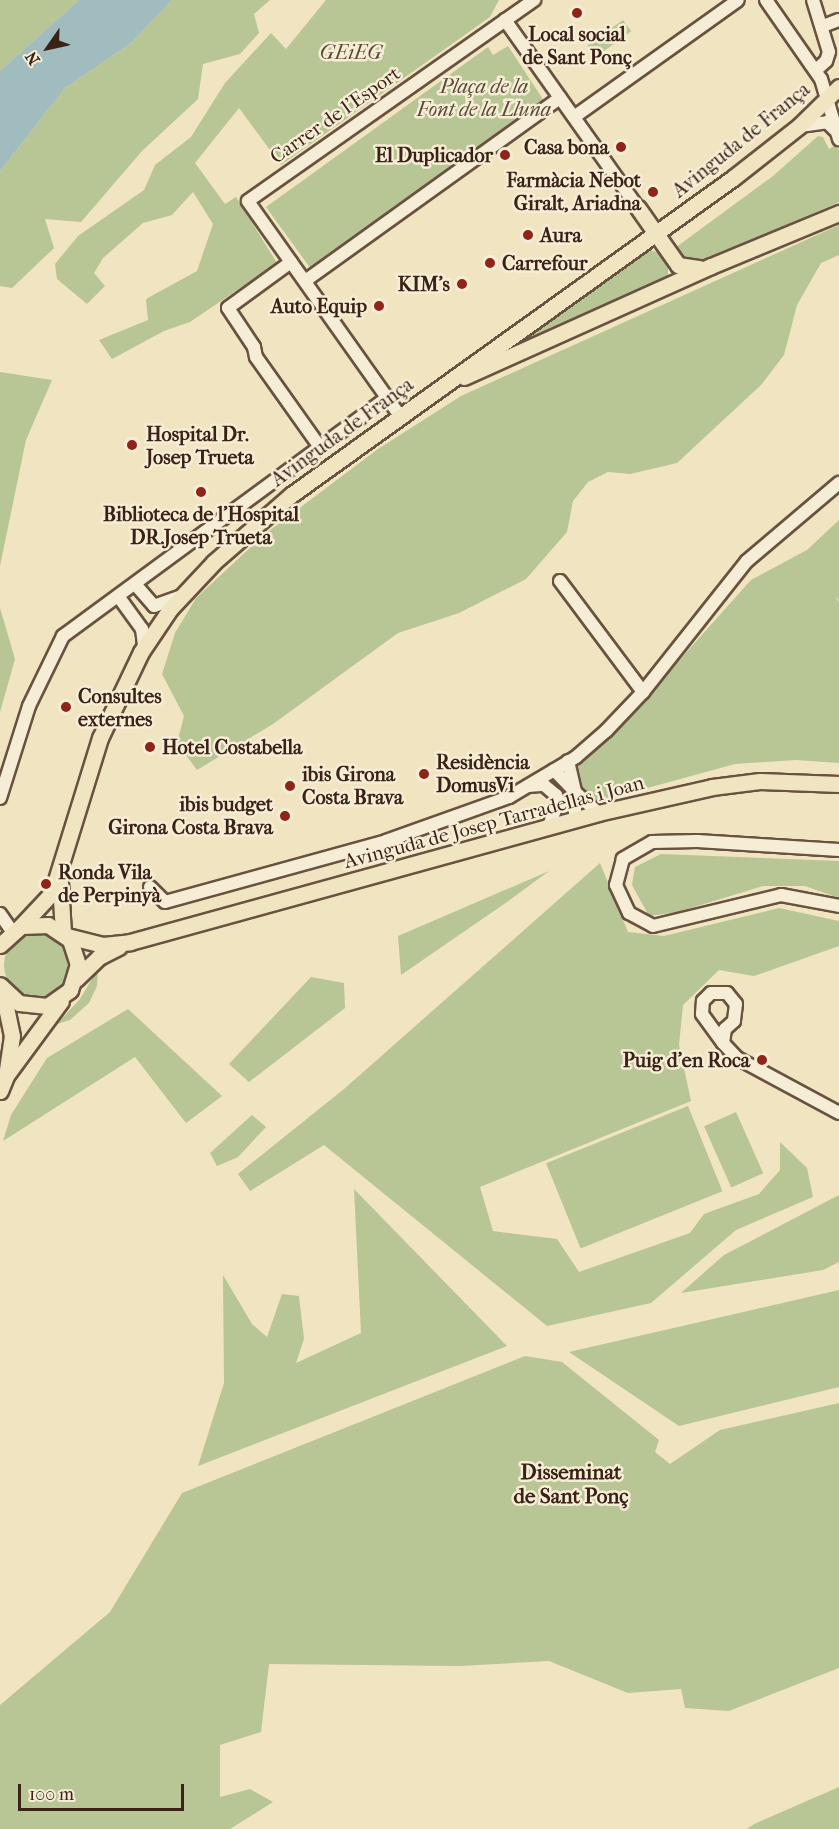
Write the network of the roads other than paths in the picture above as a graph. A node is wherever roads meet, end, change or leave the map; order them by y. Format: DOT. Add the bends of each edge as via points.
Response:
graph roads {
  1 [pos="534,0"];
  2 [pos="738,0"];
  3 [pos="766,0"];
  4 [pos="813,0"];
  5 [pos="505,20"];
  6 [pos="839,20"];
  7 [pos="824,26"];
  8 [pos="816,70"];
  9 [pos="834,91"];
  10 [pos="560,98"];
  11 [pos="574,117"];
  12 [pos="799,126"];
  13 [pos="838,135"];
  14 [pos="638,208"];
  15 [pos="688,212"];
  16 [pos="838,213"];
  17 [pos="654,234"];
  18 [pos="672,258"];
  19 [pos="291,262"];
  20 [pos="711,266"];
  21 [pos="305,281"];
  22 [pos="434,391"];
  23 [pos="387,398"];
  24 [pos="400,416"];
  25 [pos="320,447"];
  26 [pos="839,483"];
  27 [pos="560,581"];
  28 [pos="135,584"];
  29 [pos="183,595"];
  30 [pos="118,596"];
  31 [pos="144,646"];
  32 [pos="643,692"];
  33 [pos="568,761"];
  34 [pos="554,770"];
  35 [pos="839,784"];
  36 [pos="527,786"];
  37 [pos="575,792"];
  38 [pos="556,795"];
  39 [pos="0,798"];
  40 [pos="598,813"];
  41 [pos="575,820"];
  42 [pos="548,828"];
  43 [pos="839,850"];
  44 [pos="60,871"];
  45 [pos="150,887"];
  46 [pos="839,906"];
  47 [pos="0,914"];
  48 [pos="65,934"];
  49 [pos="7,936"];
  50 [pos="130,942"];
  51 [pos="76,979"];
  52 [pos="1,986"];
  53 [pos="67,994"];
  54 [pos="723,1043"];
  55 [pos="6,1076"];
  56 [pos="0,1091"];
  57 [pos="839,1113"];
  1 -- 5 [label="street, Carrer de l'Esport"];
  2 -- 11 [label="street"];
  3 -- 8 [label="street"];
  4 -- 7 [label="street"];
  5 -- 10 [label="street"];
  5 -- 19 [label="street, Carrer de l'Esport" via="248,201"];
  6 -- 7 [label="street"];
  7 -- 8 [label="street" via="829,56"];
  8 -- 9 [label="street"];
  9 -- 12 [label="main road, Avinguda de França"];
  9 -- 13 [label="street"];
  10 -- 11 [label="street"];
  10 -- 21 [label="street"];
  11 -- 14 [label="street"];
  12 -- 13 [label="street" via="827,122"];
  12 -- 15 [label="main road, Avinguda de França"];
  14 -- 15 [label="main road" via="668,219"];
  14 -- 17 [label="main road"];
  15 -- 17 [label="main road, Avinguda de França"];
  15 -- 18 [label="main road" via="671,241"];
  16 -- 20 [label="main road, Avinguda de França"];
  17 -- 18 [label="main road"];
  17 -- 22 [label="main road, Avinguda de França"];
  18 -- 20 [label="main road" via="684,269"];
  19 -- 21 [label="street"];
  19 -- 25 [label="street" via="228,308 254,347 256,357"];
  20 -- 22 [label="main road, Avinguda de França"];
  21 -- 23 [label="street"];
  22 -- 24 [label="main road, Avinguda de França"];
  23 -- 24 [label="street"];
  23 -- 25 [label="street"];
  24 -- 29 [label="main road, Avinguda de França" via="258,522"];
  25 -- 28 [label="street"];
  26 -- 32 [label="street" via="747,561"];
  27 -- 32 [label="street"];
  28 -- 29 [label="street" via="154,606"];
  28 -- 30 [label="street"];
  29 -- 31 [label="main road, Avinguda de França"];
  30 -- 31 [label="street" via="142,629"];
  30 -- 39 [label="street" via="56,645 29,706"];
  31 -- 44 [label="main road, Avinguda de França" via="100,738"];
  32 -- 33 [label="street" via="606,731"];
  33 -- 34 [label="street"];
  33 -- 37 [label="street"];
  34 -- 36 [label="street"];
  34 -- 37 [label="street"];
  34 -- 38 [label="street"];
  35 -- 40 [label="main road, Avinguda de Josep Tarradellas i Joan" via="742,782"];
  36 -- 38 [label="street" via="544,785"];
  36 -- 45 [label="street" via="468,814 397,838 165,902"];
  37 -- 40 [label="street"];
  37 -- 41 [label="street"];
  38 -- 41 [label="street"];
  38 -- 42 [label="street" via="557,805"];
  40 -- 41 [label="main road, Avinguda de Josep Tarradellas i Joan"];
  41 -- 42 [label="main road, Avinguda de Josep Tarradellas i Joan"];
  42 -- 50 [label="main road, Avinguda de Josep Tarradellas i Joan"];
  43 -- 46 [label="street" via="652,842 623,859 616,885 629,913 653,926 781,895"];
  44 -- 48 [label="main road, Avinguda de França" via="59,912"];
  44 -- 49 [label="main road, Avinguda de França" via="46,903"];
  47 -- 49 [label="street"];
  48 -- 49 [label="main road, Avinguda de Josep Tarradellas i Joan" via="43,923"];
  48 -- 50 [label="main road, Avinguda de Josep Tarradellas i Joan" via="103,945"];
  48 -- 51 [label="main road, Avinguda de França" via="77,954"];
  50 -- 51 [label="main road, Avinguda de Josep Tarradellas i Joan" via="99,957"];
  51 -- 53 [label="main road, Avinguda de Josep Tarradellas i Joan"];
  52 -- 53 [label="main road" via="19,1003 36,1007 52,1004"];
  52 -- 55 [label="main road" via="12,1036"];
  53 -- 55 [label="main road, Avinguda de Josep Tarradellas i Joan"];
  54 -- 57 [label="street" via="737,1058"];
  55 -- 56 [label="main road"];
}
